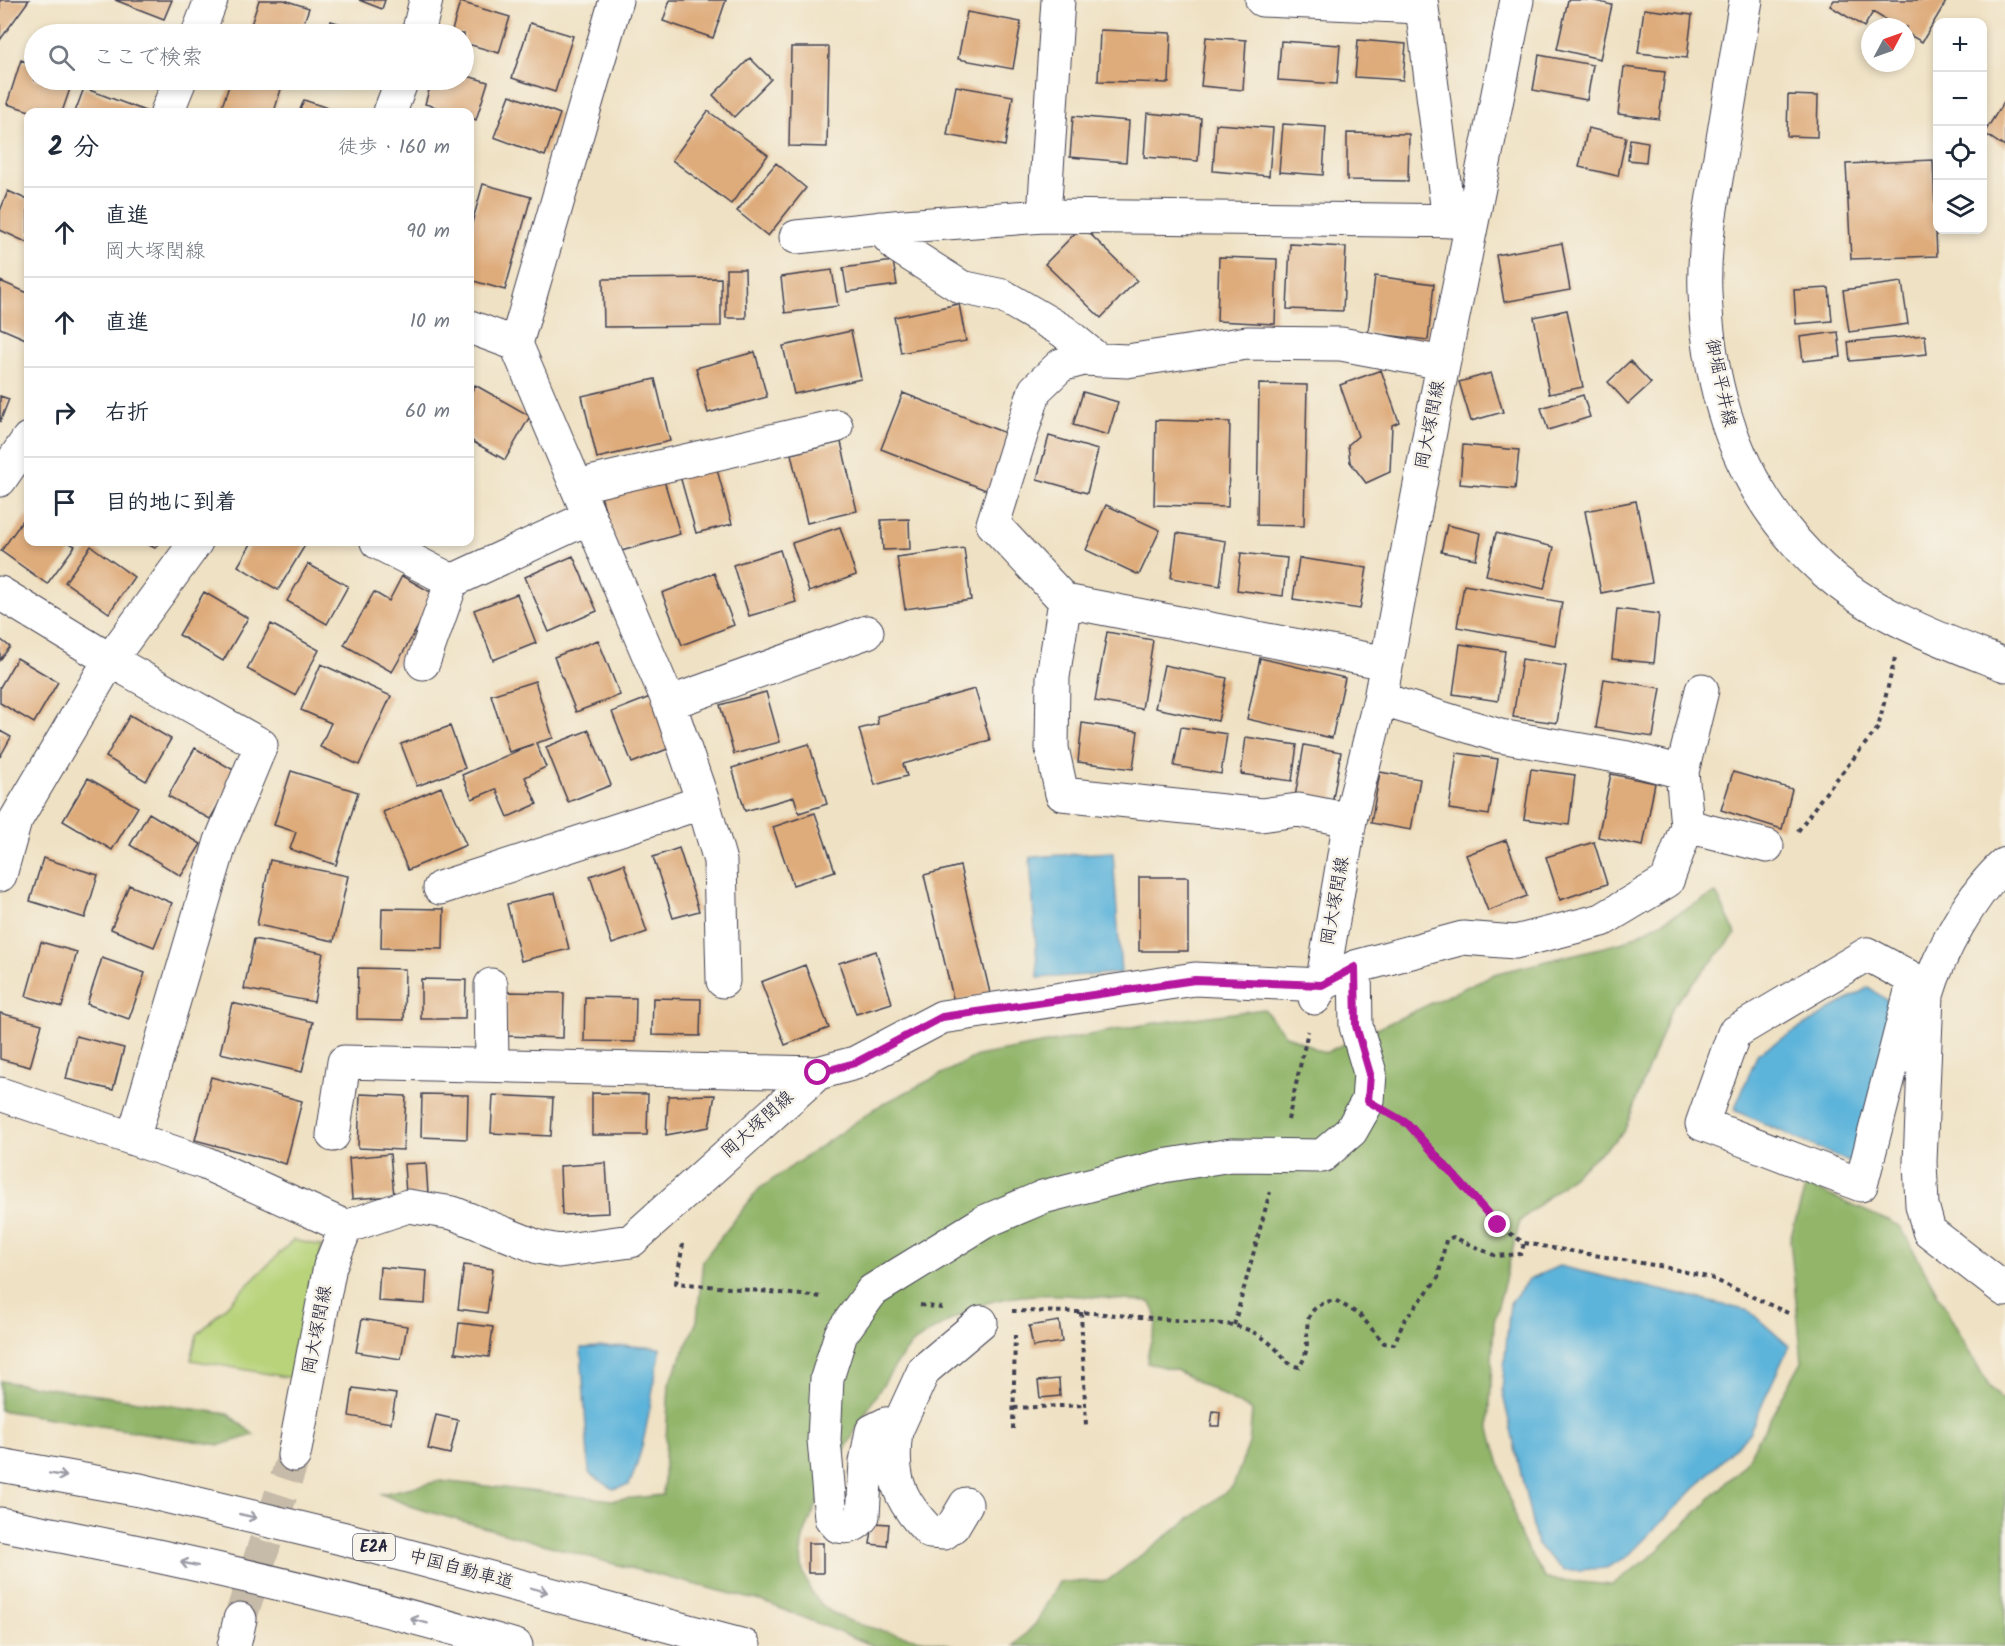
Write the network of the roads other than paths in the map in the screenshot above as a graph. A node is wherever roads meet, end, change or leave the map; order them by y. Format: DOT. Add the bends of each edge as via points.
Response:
graph roads {
  1 [pos="211,0"];
  2 [pos="426,0"];
  3 [pos="616,0"];
  4 [pos="1058,0"];
  5 [pos="1262,0"];
  6 [pos="1517,0"];
  7 [pos="1746,0"];
  8 [pos="1421,3"];
  9 [pos="202,24"];
  10 [pos="420,24"];
  11 [pos="176,90"];
  12 [pos="398,90"];
  13 [pos="169,108"];
  14 [pos="392,108"];
  15 [pos="1044,216"];
  16 [pos="1460,221"];
  17 [pos="880,228"];
  18 [pos="796,237"];
  19 [pos="474,329"];
  20 [pos="516,345"];
  21 [pos="1098,360"];
  22 [pos="1443,363"];
  23 [pos="836,426"];
  24 [pos="24,445"];
  25 [pos="0,480"];
  26 [pos="577,486"];
  27 [pos="590,517"];
  28 [pos="193,546"];
  29 [pos="385,546"];
  30 [pos="452,581"];
  31 [pos="0,593"];
  32 [pos="1065,601"];
  33 [pos="867,632"];
  34 [pos="110,660"];
  35 [pos="423,663"];
  36 [pos="1387,663"];
  37 [pos="2005,665"];
  38 [pos="1702,690"];
  39 [pos="1380,699"];
  40 [pos="669,703"];
  41 [pos="1682,772"];
  42 [pos="703,802"];
  43 [pos="1350,820"];
  44 [pos="1687,826"];
  45 [pos="1767,846"];
  46 [pos="2005,864"];
  47 [pos="0,875"];
  48 [pos="440,888"];
  49 [pos="1355,967"];
  50 [pos="723,981"];
  51 [pos="492,985"];
  52 [pos="1319,991"];
  53 [pos="1919,993"];
  54 [pos="492,1065"];
  55 [pos="818,1073"];
  56 [pos="0,1094"];
  57 [pos="333,1135"];
  58 [pos="133,1139"];
  59 [pos="346,1227"];
  60 [pos="2005,1290"];
  61 [pos="981,1322"];
  62 [pos="896,1431"];
  63 [pos="294,1455"];
  64 [pos="0,1465"];
  65 [pos="966,1504"];
  66 [pos="0,1524"];
  67 [pos="516,1646"];
  68 [pos="744,1646"];
  1 -- 9 [label="main road"];
  2 -- 10 [label="main road"];
  3 -- 20 [label="main road"];
  4 -- 15 [label="main road"];
  5 -- 8 [label="main road"];
  6 -- 16 [label="main road, 岡大塚閏線"];
  7 -- 37 [label="main road, 御堀平井線" via="1710,214 1705,291 1713,365 1724,418 1750,477 1777,520 1822,569 1875,607"];
  8 -- 16 [label="main road"];
  11 -- 13 [label="main road"];
  12 -- 14 [label="main road"];
  15 -- 16 [label="main road"];
  15 -- 17 [label="main road"];
  16 -- 22 [label="main road, 岡大塚閏線"];
  17 -- 18 [label="main road"];
  17 -- 21 [label="main road" via="897,246 961,287 1003,296 1063,331"];
  19 -- 20 [label="main road"];
  20 -- 26 [label="main road"];
  21 -- 22 [label="main road" via="1127,361 1247,343 1341,344"];
  21 -- 32 [label="main road" via="1061,365 1035,390 993,524"];
  22 -- 36 [label="main road, 岡大塚閏線"];
  23 -- 26 [label="main road"];
  24 -- 25 [label="main road"];
  26 -- 27 [label="main road"];
  27 -- 30 [label="main road"];
  27 -- 40 [label="main road"];
  28 -- 34 [label="main road"];
  29 -- 30 [label="main road"];
  30 -- 35 [label="main road"];
  31 -- 34 [label="main road"];
  32 -- 36 [label="main road"];
  32 -- 43 [label="main road" via="1053,677 1052,748 1062,794 1261,815 1298,810"];
  33 -- 40 [label="main road"];
  34 -- 47 [label="main road" via="15,822"];
  34 -- 58 [label="main road" via="261,745 221,841"];
  36 -- 39 [label="main road, 岡大塚閏線"];
  38 -- 41 [label="main road"];
  39 -- 41 [label="main road" via="1500,736 1628,758"];
  39 -- 43 [label="main road, 岡大塚閏線"];
  40 -- 42 [label="main road"];
  41 -- 44 [label="main road"];
  42 -- 48 [label="main road"];
  42 -- 50 [label="main road" via="720,861"];
  43 -- 52 [label="main road, 岡大塚閏線"];
  44 -- 45 [label="main road"];
  44 -- 49 [label="main road" via="1667,882 1602,920 1515,942 1463,938"];
  46 -- 53 [label="main road" via="1958,926 1931,980"];
  49 -- 52 [label="main road"];
  49 -- 62 [label="main road" via="1356,1026 1370,1074 1368,1101 1351,1131 1322,1155 1231,1155 1163,1166 1043,1197 984,1222 872,1291 841,1334 826,1378 824,1440 831,1518 838,1526 857,1524 863,1516 866,1462 873,1431 886,1425"];
  51 -- 54 [label="main road"];
  52 -- 55 [label="main road, 岡大塚閏線" via="1195,980 942,1017 855,1063"];
  53 -- 53 [label="main road" via="1861,1185 1702,1125 1734,1033 1867,954 1913,979"];
  53 -- 60 [label="main road" via="1924,1214 1929,1231"];
  54 -- 55 [label="main road"];
  54 -- 57 [label="main road" via="344,1062"];
  55 -- 59 [label="main road, 岡大塚閏線" via="630,1241 559,1251 538,1247 453,1213 408,1206"];
  56 -- 58 [label="main road"];
  58 -- 59 [label="main road" via="205,1163"];
  59 -- 63 [label="main road, 岡大塚閏線" via="330,1266"];
  61 -- 62 [label="main road" via="924,1370"];
  62 -- 65 [label="main road" via="893,1458 899,1492 911,1513 930,1532 944,1533"];
  64 -- 68 [label="main road, 中国自動車道 / E2A, one-way" via="140,1490 341,1538"];
  67 -- 66 [label="main road, one-way" via="287,1586"];
}
